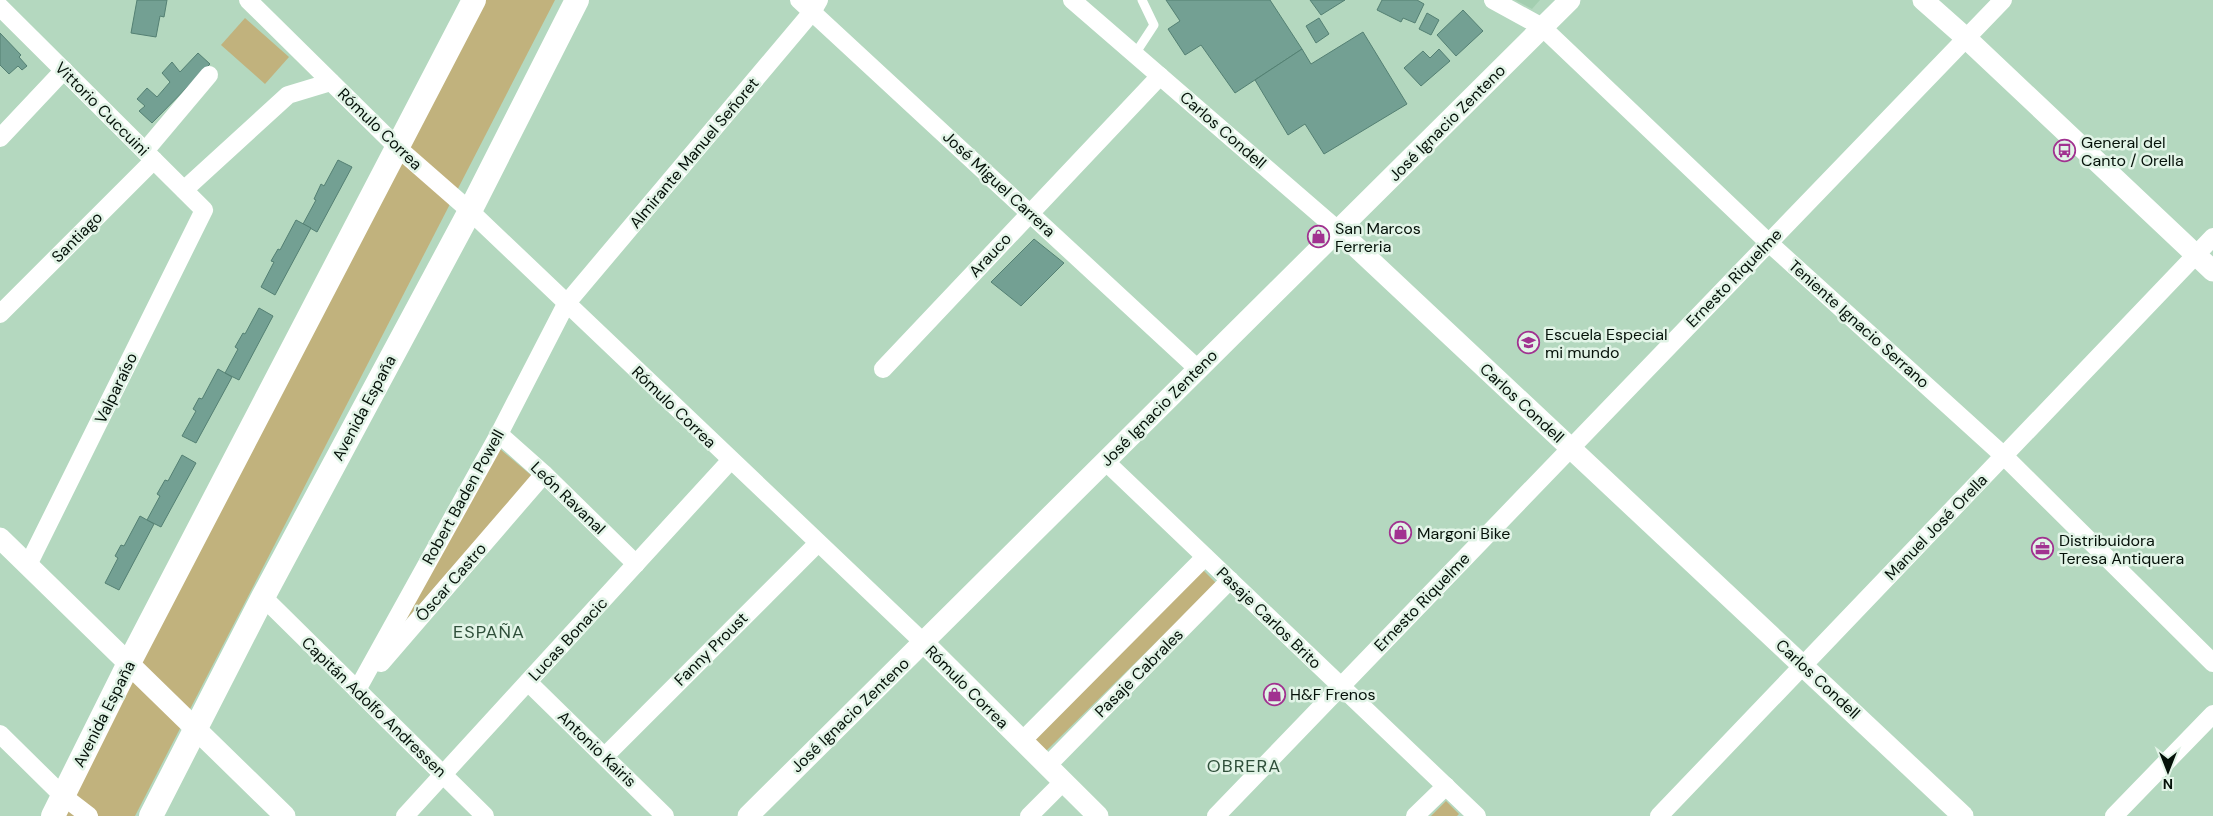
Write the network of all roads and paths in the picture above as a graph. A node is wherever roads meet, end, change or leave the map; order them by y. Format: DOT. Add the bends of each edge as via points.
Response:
graph roads {
  1 [pos="248,0"];
  2 [pos="474,0"];
  3 [pos="576,0"];
  4 [pos="799,0"];
  5 [pos="1142,0"];
  6 [pos="1493,0"];
  7 [pos="1570,0"];
  8 [pos="1923,0"];
  9 [pos="2003,0"];
  10 [pos="1073,1"];
  11 [pos="816,6"];
  12 [pos="0,7"];
  13 [pos="1542,27"];
  14 [pos="1966,38"];
  15 [pos="1135,54"];
  16 [pos="64,70"];
  17 [pos="209,75"];
  18 [pos="1160,76"];
  19 [pos="331,82"];
  20 [pos="0,138"];
  21 [pos="398,148"];
  22 [pos="149,156"];
  23 [pos="184,190"];
  24 [pos="204,210"];
  25 [pos="470,211"];
  26 [pos="1030,214"];
  27 [pos="1339,231"];
  28 [pos="2213,238"];
  29 [pos="1769,243"];
  30 [pos="2196,255"];
  31 [pos="2213,272"];
  32 [pos="566,304"];
  33 [pos="0,314"];
  34 [pos="1198,369"];
  35 [pos="883,370"];
  36 [pos="499,434"];
  37 [pos="1570,449"];
  38 [pos="2004,456"];
  39 [pos="730,461"];
  40 [pos="1105,461"];
  41 [pos="544,474"];
  42 [pos="0,538"];
  43 [pos="818,543"];
  44 [pos="1206,557"];
  45 [pos="636,564"];
  46 [pos="28,565"];
  47 [pos="1230,580"];
  48 [pos="263,598"];
  49 [pos="924,643"];
  50 [pos="130,663"];
  51 [pos="2213,663"];
  52 [pos="1804,665"];
  53 [pos="528,682"];
  54 [pos="1341,686"];
  55 [pos="357,690"];
  56 [pos="2213,714"];
  57 [pos="195,729"];
  58 [pos="0,734"];
  59 [pos="1022,741"];
  60 [pos="605,756"];
  61 [pos="1047,766"];
  62 [pos="443,774"];
  63 [pos="1063,782"];
  64 [pos="1446,786"];
  65 [pos="58,806"];
  66 [pos="1472,814"];
  67 [pos="89,816"];
  68 [pos="151,816"];
  69 [pos="285,816"];
  70 [pos="405,816"];
  71 [pos="485,816"];
  72 [pos="665,816"];
  73 [pos="748,816"];
  74 [pos="1029,816"];
  75 [pos="1098,816"];
  76 [pos="1216,816"];
  77 [pos="1415,816"];
  78 [pos="1658,816"];
  79 [pos="1963,816"];
  80 [pos="2114,816"];
  1 -- 19 [label="street, Rómulo Correa"];
  2 -- 21 [label="main road, Avenida España"];
  3 -- 25 [label="main road, Avenida España"];
  4 -- 11 [label="street, José Miguel Carrera"];
  5 -- 15 [label="lane" via="1154,25"];
  6 -- 13 [label="street, Teniente Ignacio Serrano"];
  7 -- 13 [label="street, José Ignacio Zenteno"];
  8 -- 14 [label="street"];
  9 -- 14 [label="street, Ernesto Riquelme"];
  10 -- 15 [label="street, Carlos Condell"];
  11 -- 26 [label="street, José Miguel Carrera"];
  11 -- 32 [label="street, Almirante Manuel Señoret"];
  12 -- 16 [label="street, Vittorio Cuccuini"];
  13 -- 27 [label="street, José Ignacio Zenteno"];
  13 -- 29 [label="street, Teniente Ignacio Serrano"];
  14 -- 29 [label="street, Ernesto Riquelme"];
  14 -- 30 [label="street"];
  15 -- 18 [label="street, Carlos Condell"];
  16 -- 20 [label="street"];
  16 -- 22 [label="street, Vittorio Cuccuini"];
  17 -- 22 [label="street, Santiago"];
  18 -- 26 [label="street, Arauco"];
  18 -- 27 [label="street, Carlos Condell"];
  19 -- 21 [label="street, Rómulo Correa"];
  19 -- 23 [label="street" via="288,95"];
  21 -- 25 [label="street, Rómulo Correa"];
  21 -- 50 [label="main road, Avenida España"];
  22 -- 23 [label="street, Vittorio Cuccuini"];
  22 -- 33 [label="street, Santiago"];
  23 -- 24 [label="street, Vittorio Cuccuini"];
  24 -- 46 [label="street, Valparaíso"];
  25 -- 32 [label="street, Rómulo Correa"];
  25 -- 48 [label="main road, Avenida España"];
  26 -- 34 [label="street, José Miguel Carrera"];
  26 -- 35 [label="street, Arauco"];
  27 -- 34 [label="street, José Ignacio Zenteno"];
  27 -- 37 [label="street, Carlos Condell"];
  28 -- 30 [label="street, Manuel José Orella"];
  29 -- 37 [label="street, Ernesto Riquelme"];
  29 -- 38 [label="street, Teniente Ignacio Serrano"];
  30 -- 31 [label="street"];
  30 -- 38 [label="street, Manuel José Orella"];
  32 -- 36 [label="street, Robert Baden Powell"];
  32 -- 39 [label="street, Rómulo Correa"];
  34 -- 40 [label="street, José Ignacio Zenteno"];
  36 -- 41 [label="street, León Ravanal"];
  36 -- 55 [label="street, Robert Baden Powell"];
  37 -- 52 [label="street, Carlos Condell"];
  37 -- 54 [label="street, Ernesto Riquelme"];
  38 -- 51 [label="street, Teniente Ignacio Serrano"];
  38 -- 52 [label="street, Manuel José Orella"];
  39 -- 43 [label="street, Rómulo Correa"];
  39 -- 45 [label="street, Lucas Bonacic"];
  40 -- 44 [label="street, Pasaje Carlos Brito"];
  40 -- 49 [label="street, José Ignacio Zenteno"];
  41 -- 45 [label="street, León Ravanal"];
  41 -- 55 [label="street, Óscar Castro"];
  42 -- 46 [label="street"];
  43 -- 49 [label="street, Rómulo Correa"];
  43 -- 60 [label="street, Fanny Proust"];
  44 -- 47 [label="street, Pasaje Carlos Brito"];
  44 -- 59 [label="street"];
  45 -- 53 [label="street, Lucas Bonacic"];
  46 -- 50 [label="street"];
  47 -- 54 [label="street, Pasaje Carlos Brito"];
  47 -- 61 [label="street, Pasaje Cabrales"];
  48 -- 55 [label="street, Capitán Adolfo Andressen"];
  48 -- 57 [label="main road, Avenida España"];
  49 -- 59 [label="street, Rómulo Correa"];
  49 -- 73 [label="street, José Ignacio Zenteno"];
  50 -- 57 [label="street"];
  50 -- 65 [label="main road, Avenida España"];
  52 -- 78 [label="street, Manuel José Orella"];
  52 -- 79 [label="street, Carlos Condell"];
  53 -- 60 [label="street, Antonio Kairis"];
  53 -- 62 [label="street, Lucas Bonacic"];
  54 -- 64 [label="street, Pasaje Carlos Brito"];
  54 -- 76 [label="street, Ernesto Riquelme"];
  55 -- 62 [label="street, Capitán Adolfo Andressen"];
  56 -- 80 [label="street"];
  57 -- 68 [label="main road, Avenida España"];
  57 -- 69 [label="street"];
  58 -- 65 [label="street"];
  59 -- 61 [label="street, Rómulo Correa"];
  60 -- 72 [label="street, Antonio Kairis"];
  61 -- 63 [label="street, Rómulo Correa"];
  62 -- 70 [label="street, Lucas Bonacic"];
  62 -- 71 [label="street, Capitán Adolfo Andressen"];
  63 -- 74 [label="street"];
  63 -- 75 [label="street, Rómulo Correa"];
  64 -- 66 [label="street, Pasaje Carlos Brito"];
  64 -- 77 [label="street"];
  65 -- 67 [label="street"];
}
